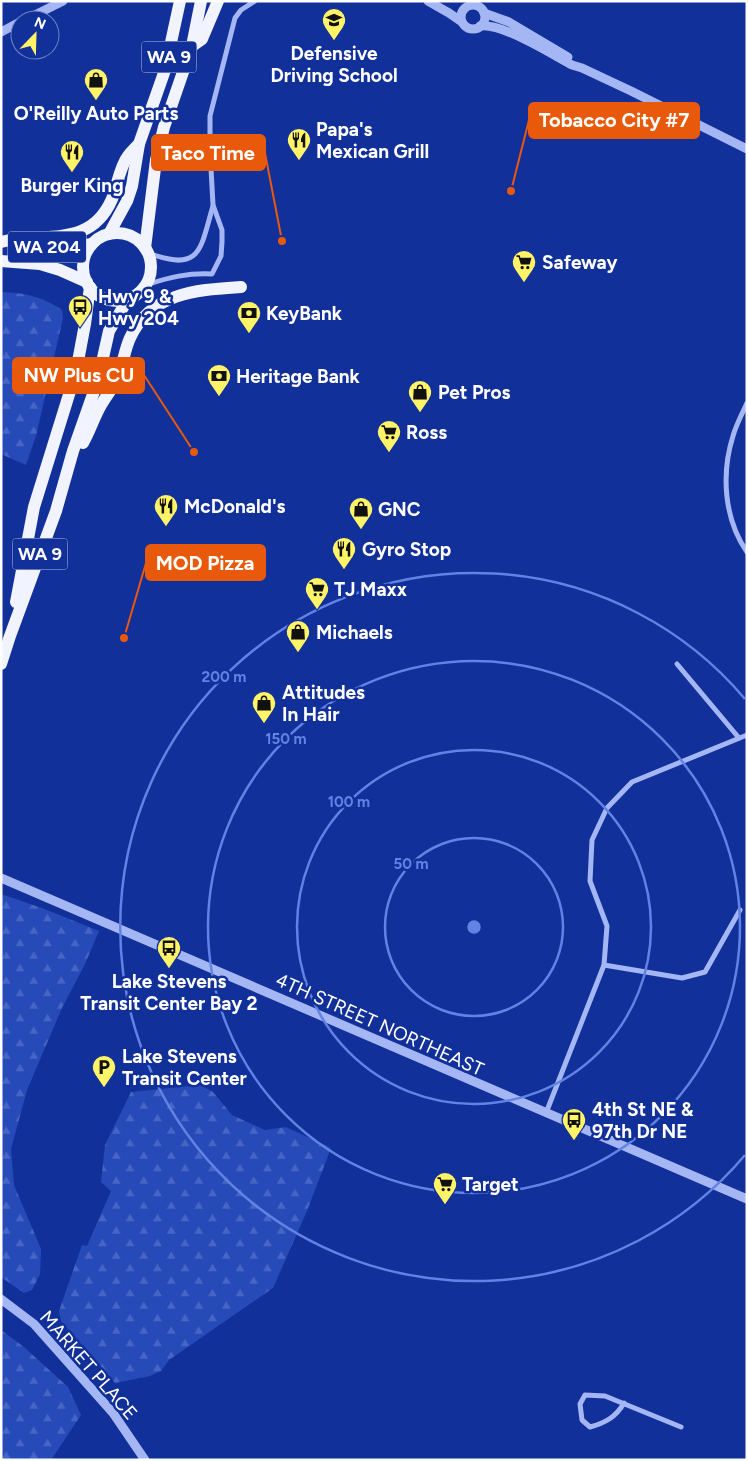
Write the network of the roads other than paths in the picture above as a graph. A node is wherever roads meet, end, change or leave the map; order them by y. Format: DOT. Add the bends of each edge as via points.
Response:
graph roads {
  1 [pos="63,1"];
  2 [pos="180,1"];
  3 [pos="201,1"];
  4 [pos="218,1"];
  5 [pos="255,1"];
  6 [pos="428,1"];
  7 [pos="460,1"];
  8 [pos="469,6"];
  9 [pos="45,10"];
  10 [pos="484,13"];
  11 [pos="462,22"];
  12 [pos="480,26"];
  13 [pos="6,27"];
  14 [pos="1,32"];
  15 [pos="192,46"];
  16 [pos="582,68"];
  17 [pos="139,144"];
  18 [pos="747,149"];
  19 [pos="213,205"];
  20 [pos="109,234"];
  21 [pos="1,242"];
  22 [pos="92,244"];
  23 [pos="1,250"];
  24 [pos="146,251"];
  25 [pos="1,261"];
  26 [pos="88,285"];
  27 [pos="146,285"];
  28 [pos="241,287"];
  29 [pos="128,299"];
  30 [pos="747,403"];
  31 [pos="67,471"];
  32 [pos="747,552"];
  33 [pos="10,636"];
  34 [pos="1,664"];
  35 [pos="677,664"];
  36 [pos="747,734"];
  37 [pos="739,738"];
  38 [pos="1,878"];
  39 [pos="740,910"];
  40 [pos="604,965"];
  41 [pos="546,1113"];
  42 [pos="747,1199"];
  43 [pos="1,1299"];
  44 [pos="624,1403"];
  45 [pos="681,1427"];
  46 [pos="145,1460"];
  1 -- 9 [label="street"];
  2 -- 17 [label="main road, WA 9" via="170,51"];
  3 -- 15 [label="main road, WA 9"];
  4 -- 15 [label="main road" via="202,39"];
  5 -- 19 [label="street" via="235,18 210,116"];
  6 -- 11 [label="street"];
  7 -- 8 [label="street"];
  8 -- 10 [label="street" via="478,6"];
  8 -- 11 [label="street" via="462,12"];
  10 -- 12 [label="street"];
  10 -- 16 [label="street" via="509,22"];
  11 -- 12 [label="street" via="470,29"];
  12 -- 16 [label="street" via="504,30"];
  13 -- 14 [label="street"];
  15 -- 24 [label="main road, WA 9" via="156,160"];
  16 -- 18 [label="street"];
  17 -- 20 [label="main road, WA 9" via="128,200"];
  17 -- 21 [label="main road" via="127,157 111,200 99,220 88,228 60,236"];
  19 -- 24 [label="street" via="206,234 195,254 172,261"];
  19 -- 27 [label="street" via="222,230 222,242 221,256 212,274 171,276"];
  20 -- 22 [label="main road"];
  20 -- 24 [label="main road" via="125,234 140,242"];
  22 -- 23 [label="main road, WA 204" via="70,248"];
  22 -- 26 [label="main road" via="83,262"];
  24 -- 27 [label="main road" via="151,264"];
  25 -- 26 [label="main road, WA 204" via="40,264 60,270"];
  26 -- 29 [label="main road" via="107,299"];
  26 -- 33 [label="main road, WA 9" via="82,347 34,506"];
  27 -- 29 [label="main road"];
  28 -- 31 [label="main road" via="178,295 159,304 140,320 129,340 117,379"];
  29 -- 31 [label="main road, WA 9" via="109,331 98,380"];
  30 -- 32 [label="street" via="733,434 725,481 729,514"];
  31 -- 33 [label="main road, WA 9" via="56,512"];
  33 -- 34 [label="main road, WA 9"];
  35 -- 37 [label="street"];
  36 -- 37 [label="street"];
  37 -- 40 [label="street" via="632,782 606,808 592,840 590,880 607,926"];
  38 -- 41 [label="street, 4TH STREET NORTHEAST"];
  39 -- 40 [label="street" via="705,972 682,978"];
  40 -- 41 [label="street"];
  41 -- 42 [label="street, 4TH STREET NORTHEAST"];
  43 -- 46 [label="street, MARKET PLACE" via="34,1324 113,1413"];
  44 -- 44 [label="street" via="605,1396 585,1395 580,1404 582,1420 590,1427 603,1424"];
  44 -- 45 [label="street"];
}
